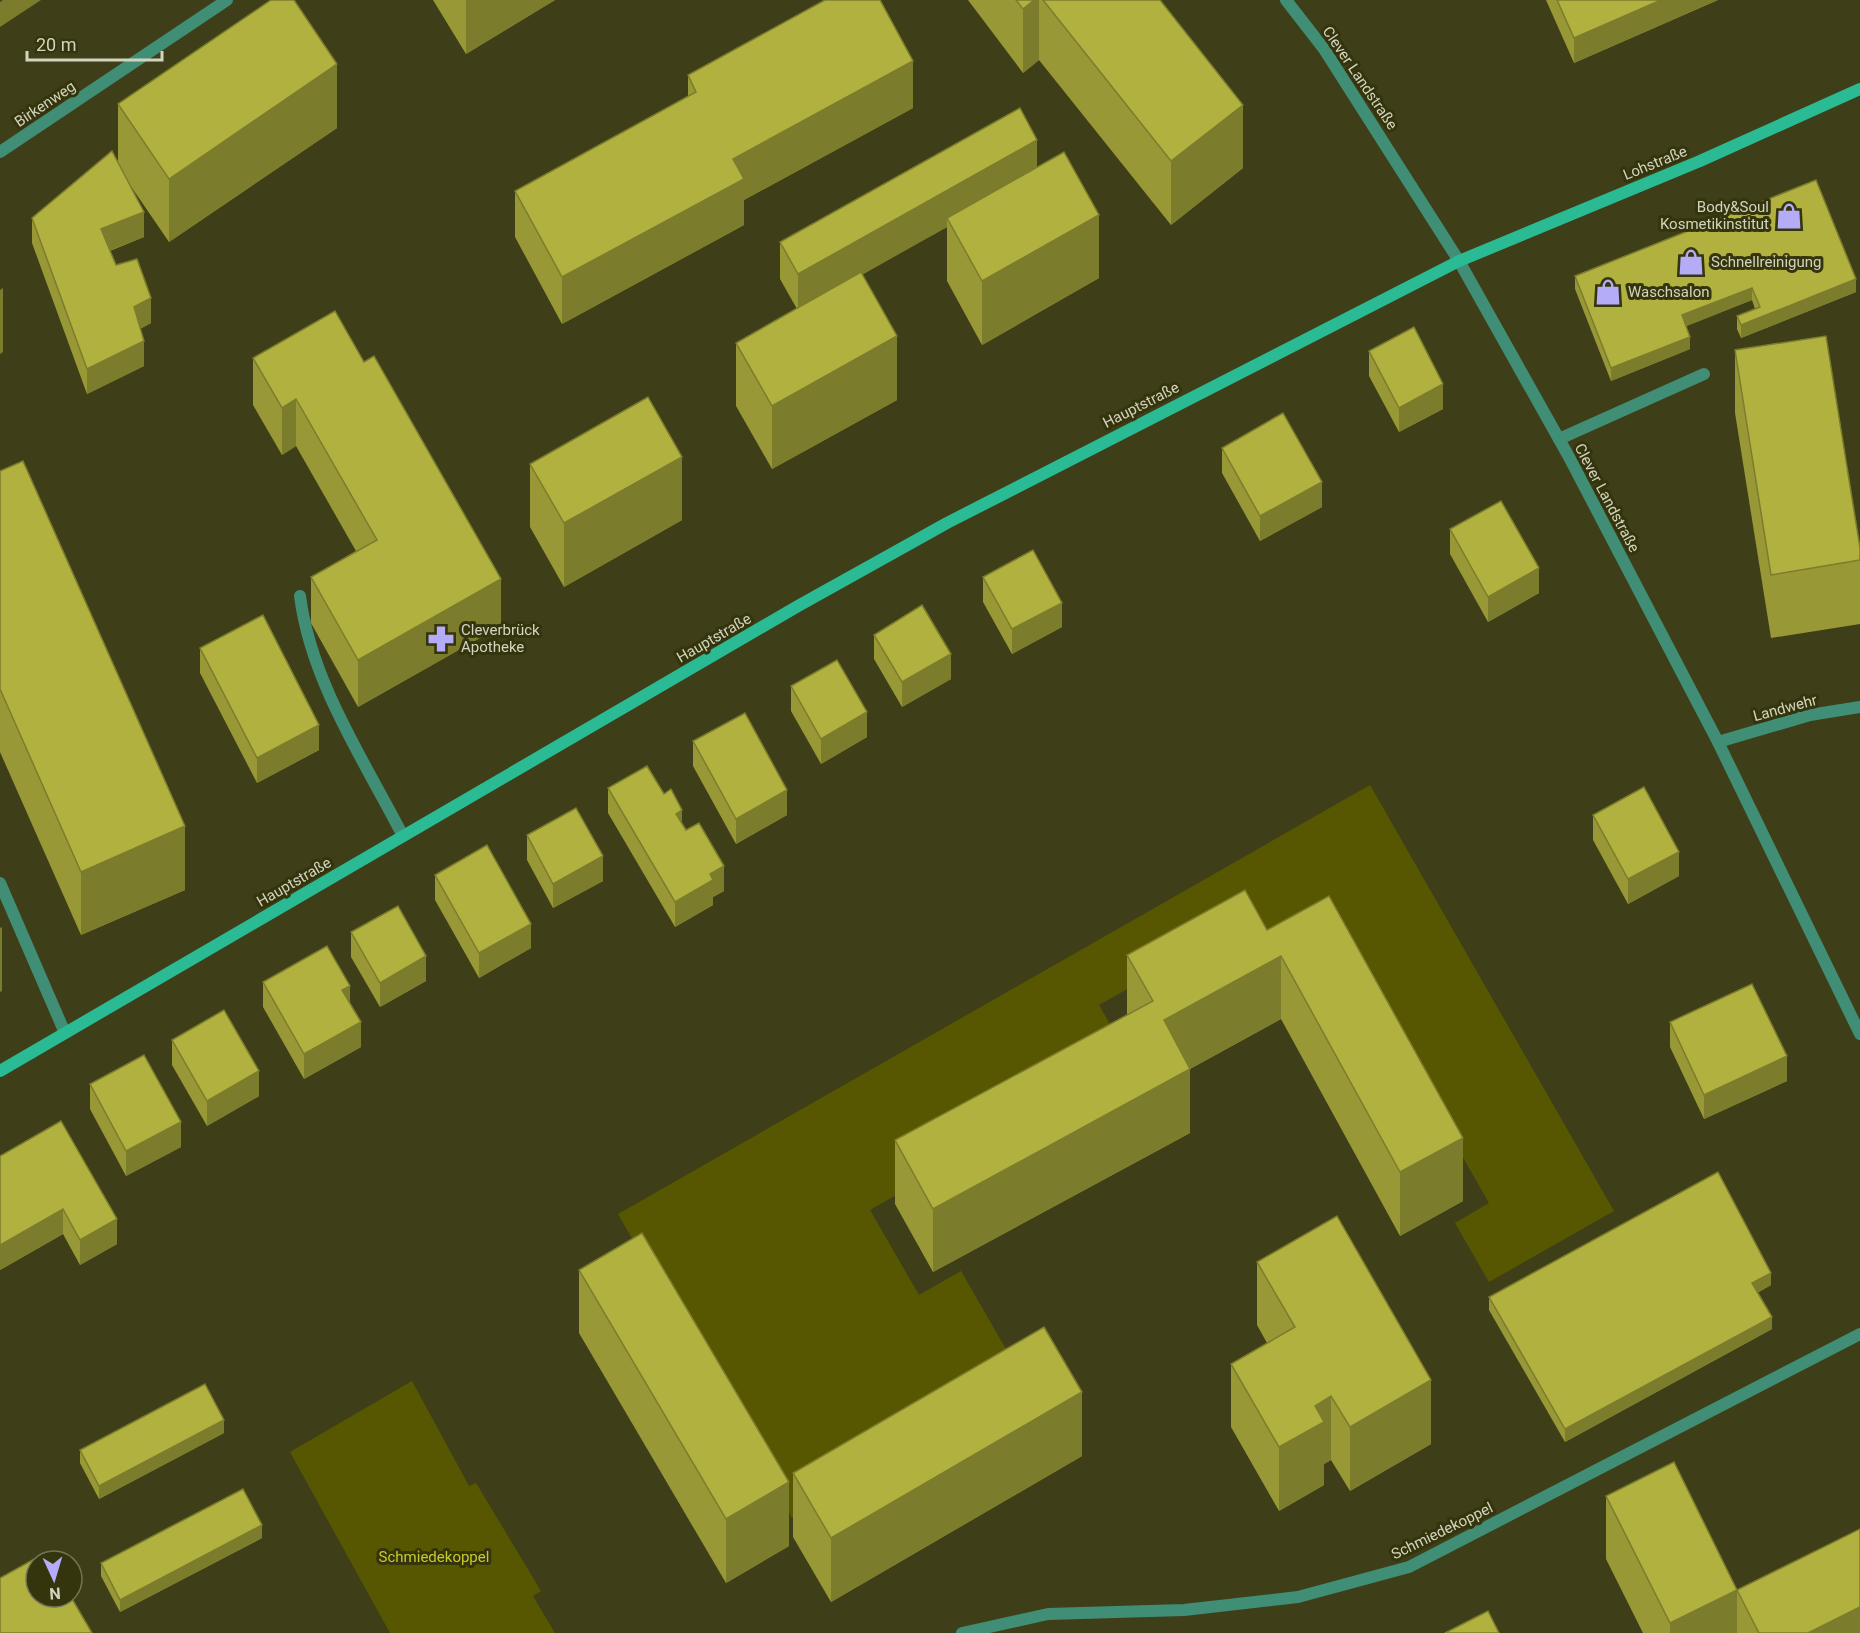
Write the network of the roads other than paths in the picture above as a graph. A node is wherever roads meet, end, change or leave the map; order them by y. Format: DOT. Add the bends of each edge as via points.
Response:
graph roads {
  1 [pos="227,0"];
  2 [pos="1286,0"];
  3 [pos="1860,89"];
  4 [pos="0,152"];
  5 [pos="1459,261"];
  6 [pos="1704,374"];
  7 [pos="1559,439"];
  8 [pos="300,596"];
  9 [pos="1860,707"];
  10 [pos="1718,742"];
  11 [pos="403,836"];
  12 [pos="0,883"];
  13 [pos="65,1033"];
  14 [pos="1860,1034"];
  15 [pos="0,1071"];
  16 [pos="1860,1334"];
  17 [pos="962,1633"];
  1 -- 4 [label="street, Birkenweg"];
  2 -- 5 [label="street, Clever Landstraße" via="1330,58"];
  3 -- 5 [label="main road, Lohstraße" via="1700,161"];
  5 -- 7 [label="street, Clever Landstraße"];
  5 -- 11 [label="main road, Hauptstraße" via="946,523"];
  6 -- 7 [label="street"];
  7 -- 10 [label="street, Clever Landstraße"];
  8 -- 11 [label="street" via="304,630 321,675"];
  9 -- 10 [label="street, Landwehr" via="1810,715"];
  10 -- 14 [label="street, Clever Landstraße"];
  11 -- 13 [label="main road, Hauptstraße"];
  12 -- 13 [label="street"];
  13 -- 15 [label="main road, Hauptstraße"];
  16 -- 17 [label="street, Schmiedekoppel" via="1409,1567 1298,1597 1184,1610 1048,1614"];
}
